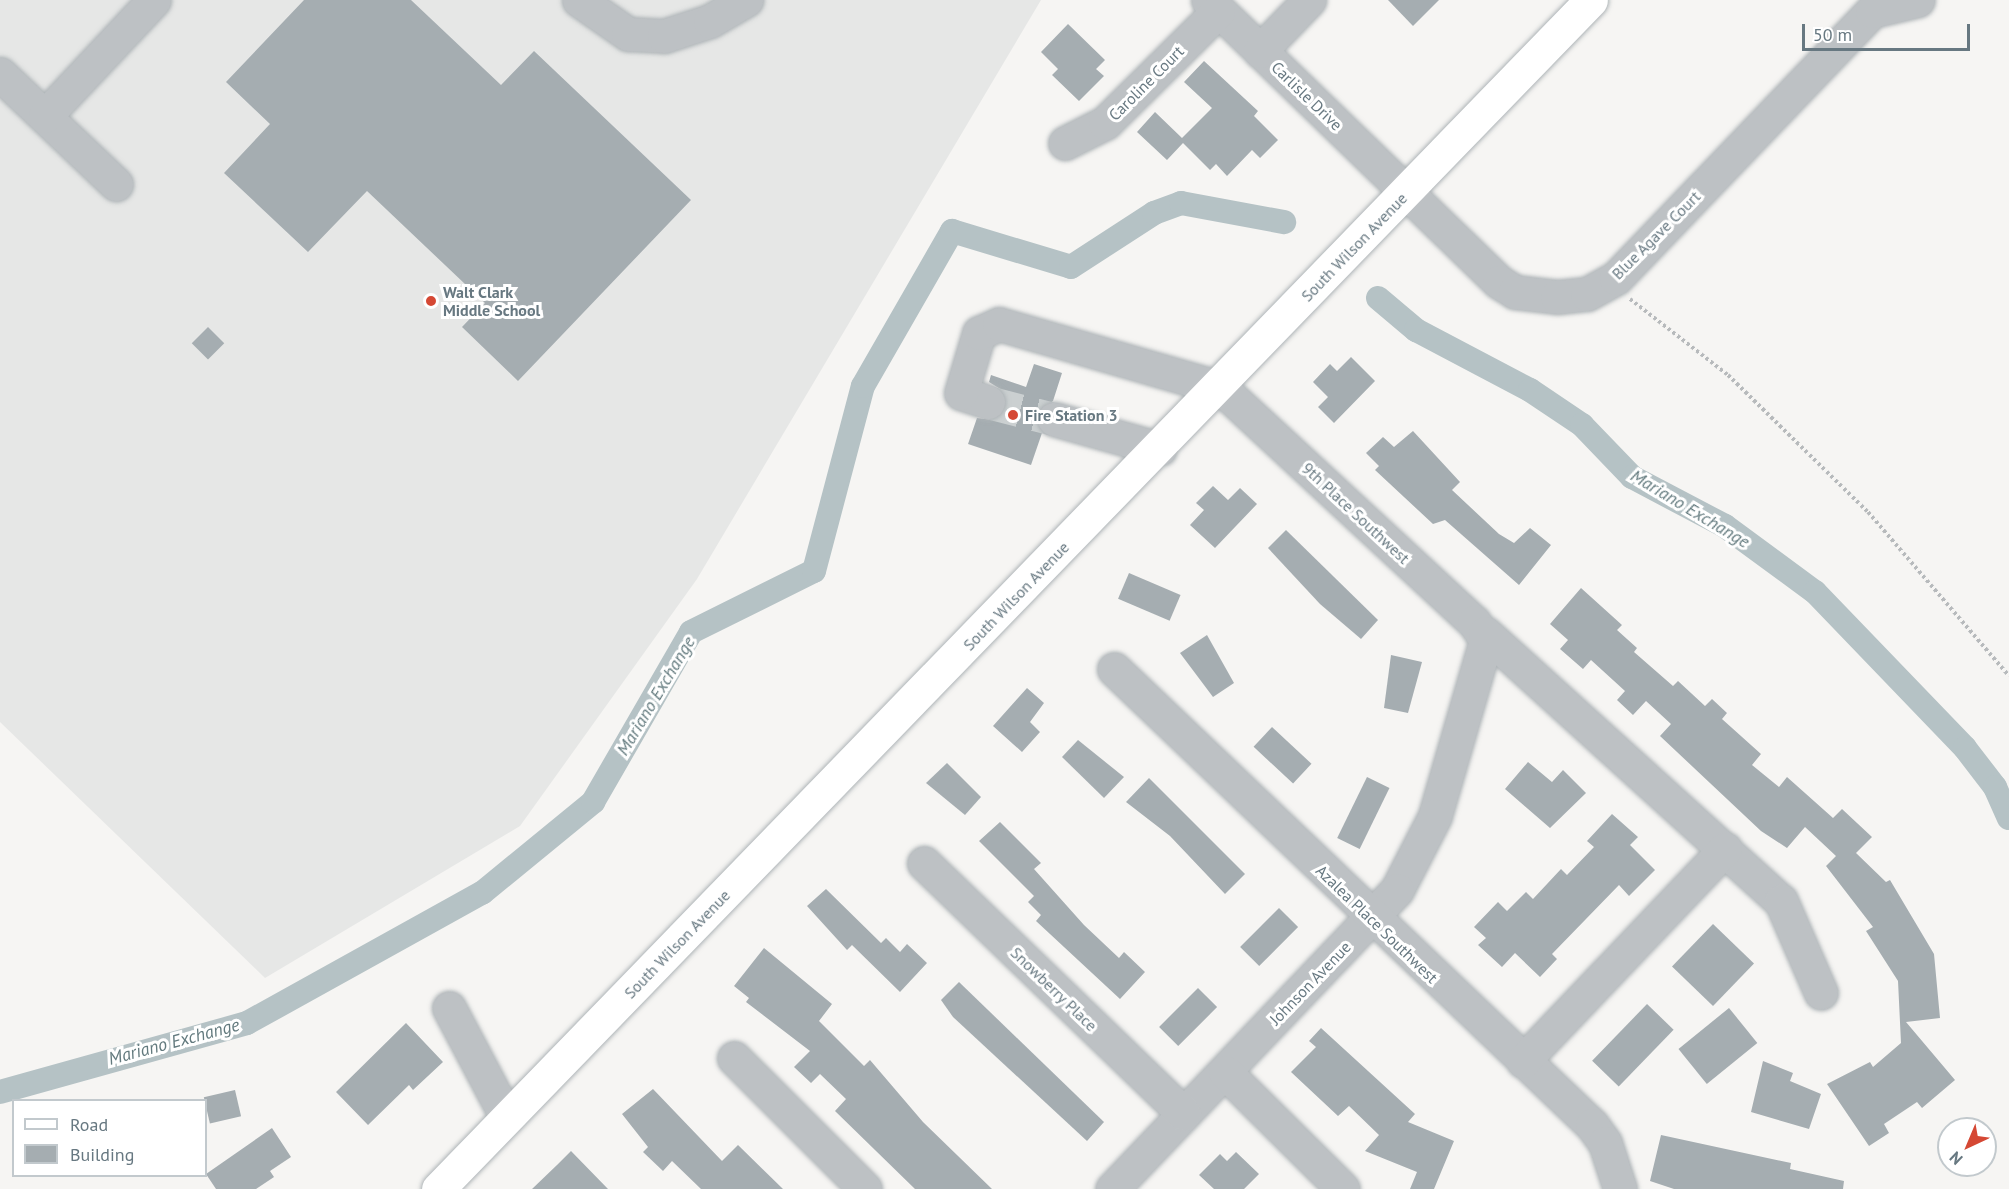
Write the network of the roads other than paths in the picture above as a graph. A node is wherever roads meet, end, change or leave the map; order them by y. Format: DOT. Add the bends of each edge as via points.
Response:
graph roads {
  1 [pos="154,0"];
  2 [pos="579,0"];
  3 [pos="746,0"];
  4 [pos="1309,0"];
  5 [pos="1591,0"];
  6 [pos="1918,0"];
  7 [pos="1213,5"];
  8 [pos="1878,5"];
  9 [pos="1260,51"];
  10 [pos="0,74"];
  11 [pos="45,116"];
  12 [pos="1065,143"];
  13 [pos="116,184"];
  14 [pos="1406,192"];
  15 [pos="1221,388"];
  16 [pos="988,402"];
  17 [pos="1054,419"];
  18 [pos="1160,449"];
  19 [pos="1486,637"];
  20 [pos="1114,669"];
  21 [pos="1725,849"];
  22 [pos="924,863"];
  23 [pos="1371,920"];
  24 [pos="1821,993"];
  25 [pos="449,1008"];
  26 [pos="734,1058"];
  27 [pos="1523,1061"];
  28 [pos="1225,1072"];
  29 [pos="1184,1114"];
  30 [pos="507,1118"];
  31 [pos="438,1189"];
  32 [pos="866,1189"];
  33 [pos="1112,1189"];
  34 [pos="1343,1189"];
  35 [pos="1620,1189"];
  1 -- 11 [label="street"];
  2 -- 3 [label="street" via="628,34 663,36 710,21"];
  4 -- 9 [label="street"];
  5 -- 14 [label="main road, South Wilson Avenue"];
  6 -- 8 [label="street, Blue Agave Court"];
  7 -- 9 [label="street, Carlisle Drive"];
  7 -- 12 [label="street, Caroline Court" via="1105,123"];
  8 -- 14 [label="street, Blue Agave Court" via="1608,283 1587,294 1557,297 1515,292"];
  9 -- 14 [label="street, Carlisle Drive"];
  10 -- 11 [label="street"];
  11 -- 13 [label="street"];
  14 -- 15 [label="main road, South Wilson Avenue"];
  15 -- 16 [label="street" via="999,324 979,333 961,393"];
  15 -- 18 [label="main road, South Wilson Avenue"];
  15 -- 19 [label="street, 9th Place Southwest"];
  17 -- 18 [label="street"];
  18 -- 30 [label="main road, South Wilson Avenue"];
  19 -- 21 [label="street, 9th Place Southwest"];
  19 -- 23 [label="street, Johnson Avenue" via="1435,816 1397,890"];
  20 -- 23 [label="street, Azalea Place Southwest"];
  21 -- 24 [label="street, 9th Place Southwest" via="1781,901"];
  21 -- 27 [label="street"];
  22 -- 29 [label="street, Snowberry Place"];
  23 -- 27 [label="street, Azalea Place Southwest"];
  23 -- 28 [label="street, Johnson Avenue"];
  25 -- 30 [label="street"];
  26 -- 32 [label="street"];
  27 -- 35 [label="street, Azalea Place Southwest" via="1599,1134"];
  28 -- 29 [label="street, Johnson Avenue"];
  28 -- 34 [label="street"];
  29 -- 33 [label="street, Johnson Avenue"];
  30 -- 31 [label="main road, South Wilson Avenue"];
}
